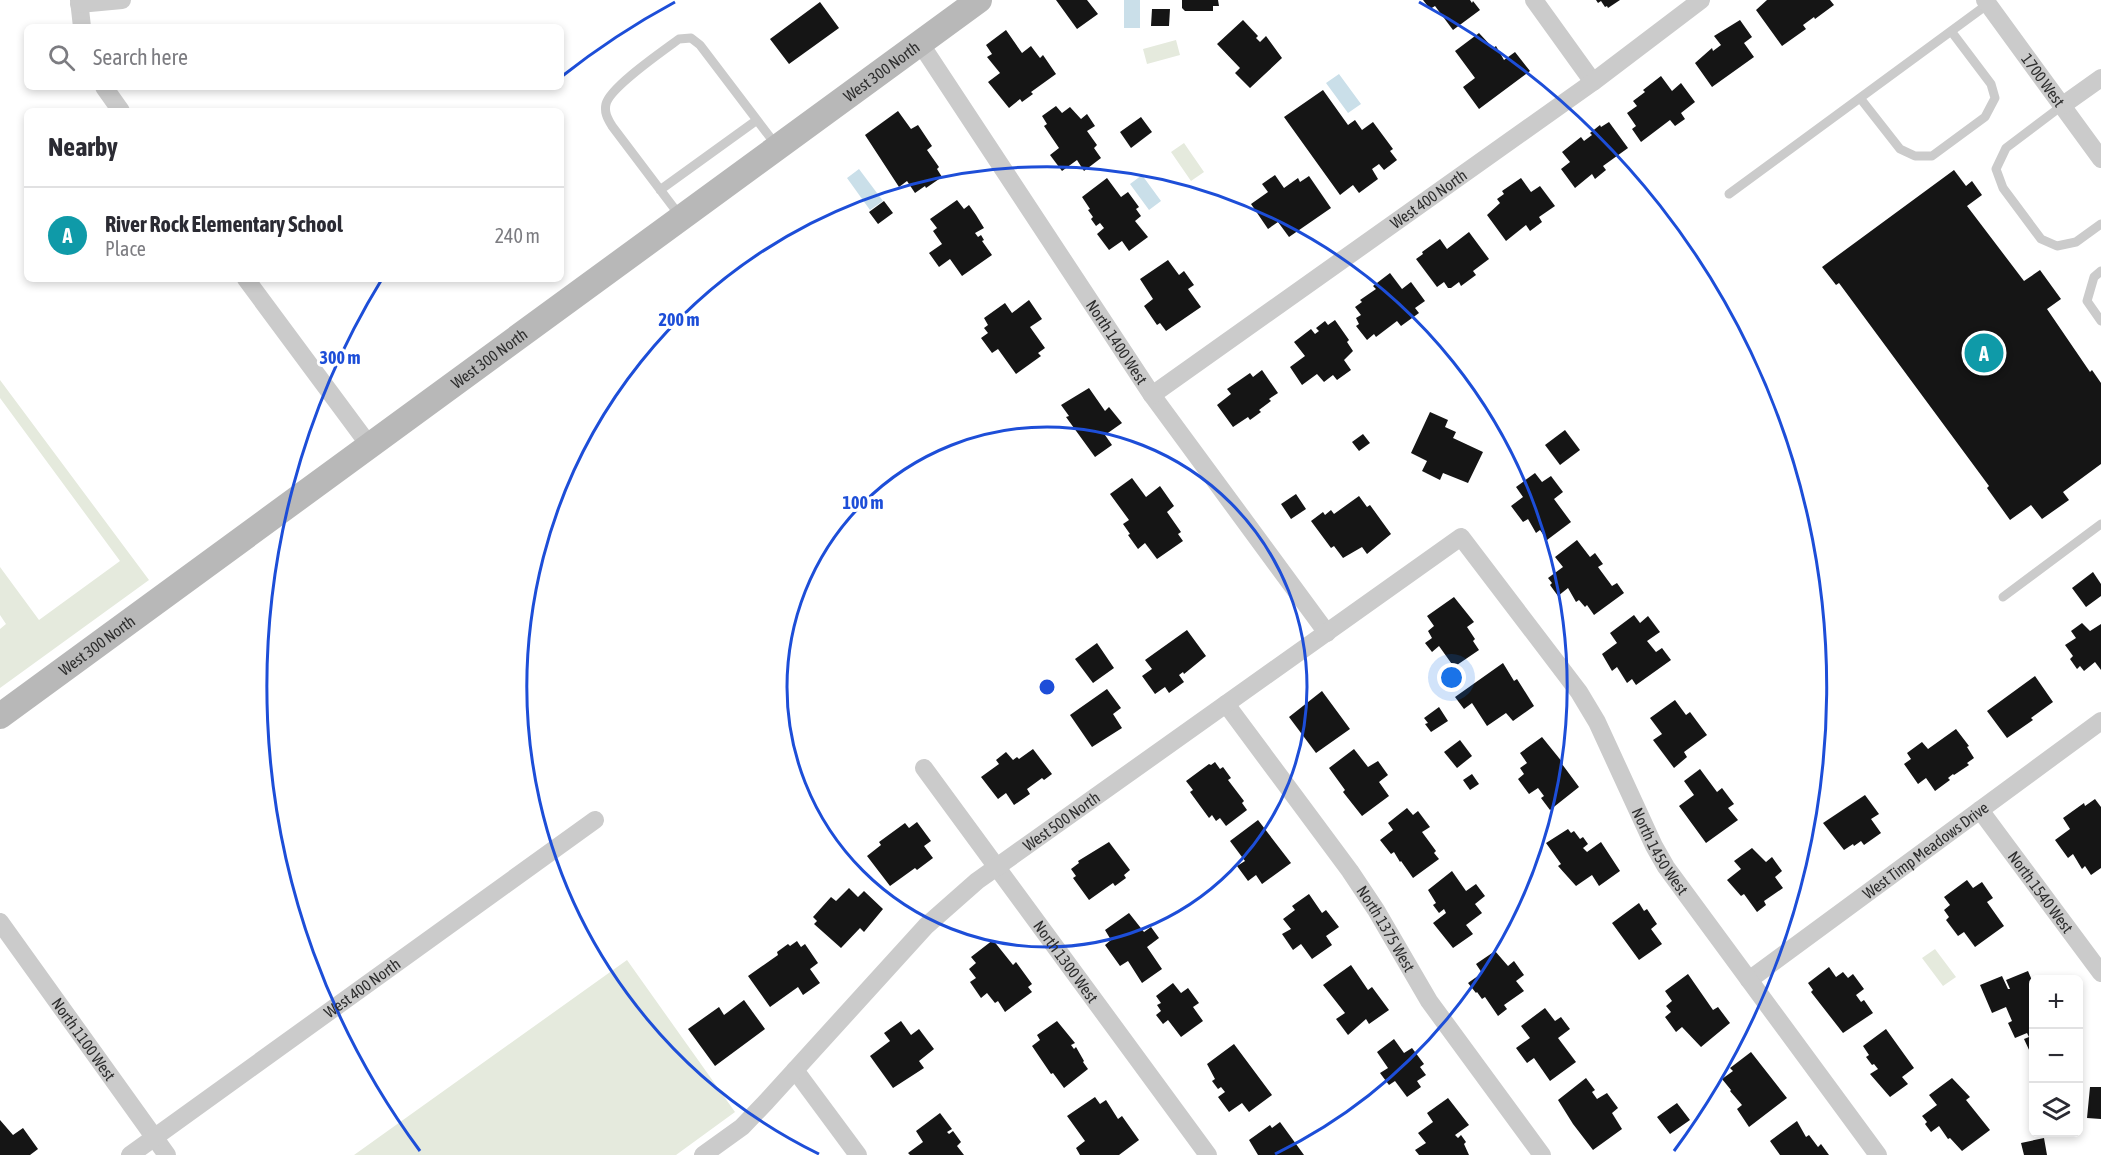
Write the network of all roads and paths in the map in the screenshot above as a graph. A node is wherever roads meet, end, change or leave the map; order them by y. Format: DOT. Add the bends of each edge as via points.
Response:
graph roads {
  1 [pos="122,0"];
  2 [pos="979,0"];
  3 [pos="1534,0"];
  4 [pos="1701,0"];
  5 [pos="79,2"];
  6 [pos="1986,2"];
  7 [pos="82,24"];
  8 [pos="1951,31"];
  9 [pos="920,43"];
  10 [pos="2101,78"];
  11 [pos="1593,82"];
  12 [pos="106,90"];
  13 [pos="1860,98"];
  14 [pos="2063,105"];
  15 [pos="120,108"];
  16 [pos="757,120"];
  17 [pos="777,147"];
  18 [pos="2101,159"];
  19 [pos="660,190"];
  20 [pos="1729,194"];
  21 [pos="681,218"];
  22 [pos="2101,224"];
  23 [pos="2101,271"];
  24 [pos="248,282"];
  25 [pos="2101,321"];
  26 [pos="1152,395"];
  27 [pos="369,445"];
  28 [pos="2101,524"];
  29 [pos="1461,537"];
  30 [pos="2003,597"];
  31 [pos="1327,633"];
  32 [pos="1226,704"];
  33 [pos="0,716"];
  34 [pos="2101,721"];
  35 [pos="924,768"];
  36 [pos="1980,810"];
  37 [pos="595,820"];
  38 [pos="997,867"];
  39 [pos="0,922"];
  40 [pos="2101,974"];
  41 [pos="1749,980"];
  42 [pos="795,1070"];
  43 [pos="155,1137"];
  44 [pos="130,1155"];
  45 [pos="167,1155"];
  46 [pos="703,1155"];
  47 [pos="858,1155"];
  48 [pos="1208,1155"];
  49 [pos="1542,1155"];
  50 [pos="1878,1155"];
  1 -- 5 [label="street"];
  2 -- 9 [label="street, West 300 North"];
  3 -- 11 [label="street"];
  4 -- 11 [label="street, West 400 North"];
  5 -- 7 [label="street"];
  6 -- 8 [label="lane"];
  6 -- 14 [label="street, 1700 West"];
  8 -- 13 [label="lane"];
  8 -- 13 [label="lane" via="1991,84 1995,98 1984,117 1932,156 1915,156 1900,149"];
  9 -- 17 [label="street, West 300 North"];
  9 -- 26 [label="street, North 1400 West"];
  10 -- 14 [label="street"];
  11 -- 26 [label="street, West 400 North"];
  12 -- 15 [label="street"];
  13 -- 20 [label="lane"];
  14 -- 18 [label="street, 1700 West"];
  14 -- 22 [label="lane" via="2006,148 1996,169 2003,189 2041,238 2057,246 2076,242"];
  16 -- 17 [label="lane"];
  16 -- 19 [label="lane"];
  16 -- 19 [label="lane" via="700,45 691,38 679,39 613,91 606,103 605,113 612,126"];
  17 -- 21 [label="street, West 300 North"];
  19 -- 21 [label="lane"];
  21 -- 27 [label="street, West 300 North"];
  23 -- 25 [label="lane" via="2094,277 2087,301"];
  24 -- 27 [label="street"];
  26 -- 31 [label="street, North 1400 West"];
  27 -- 33 [label="street, West 300 North"];
  28 -- 30 [label="lane"];
  29 -- 31 [label="street, West 500 North"];
  29 -- 41 [label="street, North 1450 West" via="1579,693 1597,722 1660,856"];
  31 -- 32 [label="street, West 500 North"];
  32 -- 38 [label="street, West 500 North"];
  32 -- 49 [label="street, North 1375 West" via="1350,871 1429,1001"];
  34 -- 36 [label="street, West Timp Meadows Drive"];
  35 -- 38 [label="street, North 1300 West"];
  36 -- 40 [label="street, North 1540 West"];
  36 -- 41 [label="street, West Timp Meadows Drive"];
  37 -- 43 [label="street, West 400 North"];
  38 -- 42 [label="street, West 500 North" via="926,926"];
  38 -- 48 [label="street, North 1300 West"];
  39 -- 43 [label="street, North 1100 West"];
  41 -- 50 [label="street, North 1450 West"];
  42 -- 46 [label="street, West 500 North" via="742,1127"];
  42 -- 47 [label="street"];
  43 -- 44 [label="street, West 400 North"];
  43 -- 45 [label="street, North 1100 West"];
}
